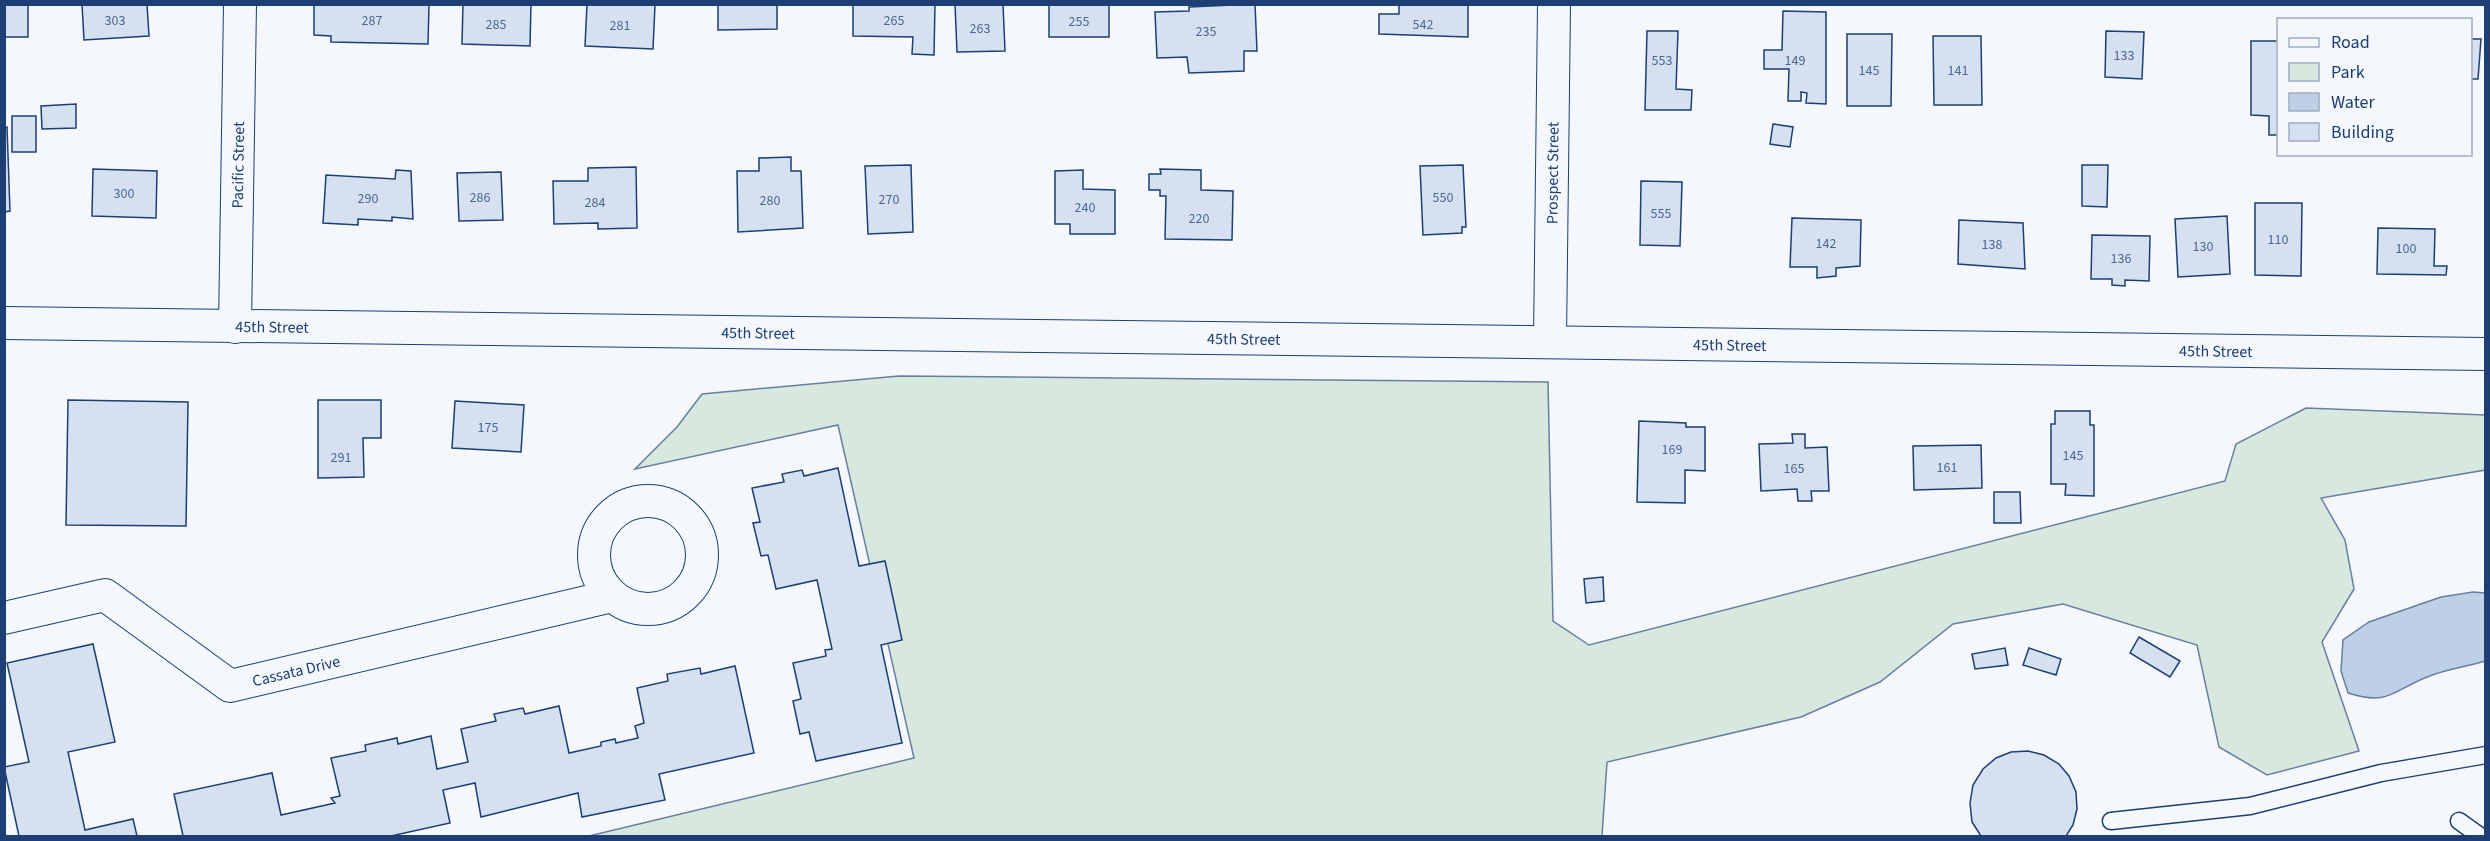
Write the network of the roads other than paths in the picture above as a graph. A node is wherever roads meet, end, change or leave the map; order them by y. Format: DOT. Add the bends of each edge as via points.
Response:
graph roads {
  1 [pos="240,4"];
  2 [pos="1554,4"];
  3 [pos="4,323"];
  4 [pos="235,327"];
  5 [pos="1550,341"];
  6 [pos="2486,354"];
  7 [pos="612,596"];
  8 [pos="4,618"];
  9 [pos="2486,755"];
  10 [pos="2111,821"];
  11 [pos="2459,821"];
  12 [pos="2480,837"];
  1 -- 4 [label="street, Pacific Street"];
  2 -- 5 [label="street, Prospect Street"];
  3 -- 4 [label="street, 45th Street"];
  4 -- 5 [label="street, 45th Street"];
  5 -- 6 [label="street, 45th Street"];
  7 -- 8 [label="street, Cassata Drive" via="230,686 105,595"];
  9 -- 10 [label="lane" via="2381,773 2250,806"];
  11 -- 12 [label="lane"];
}
